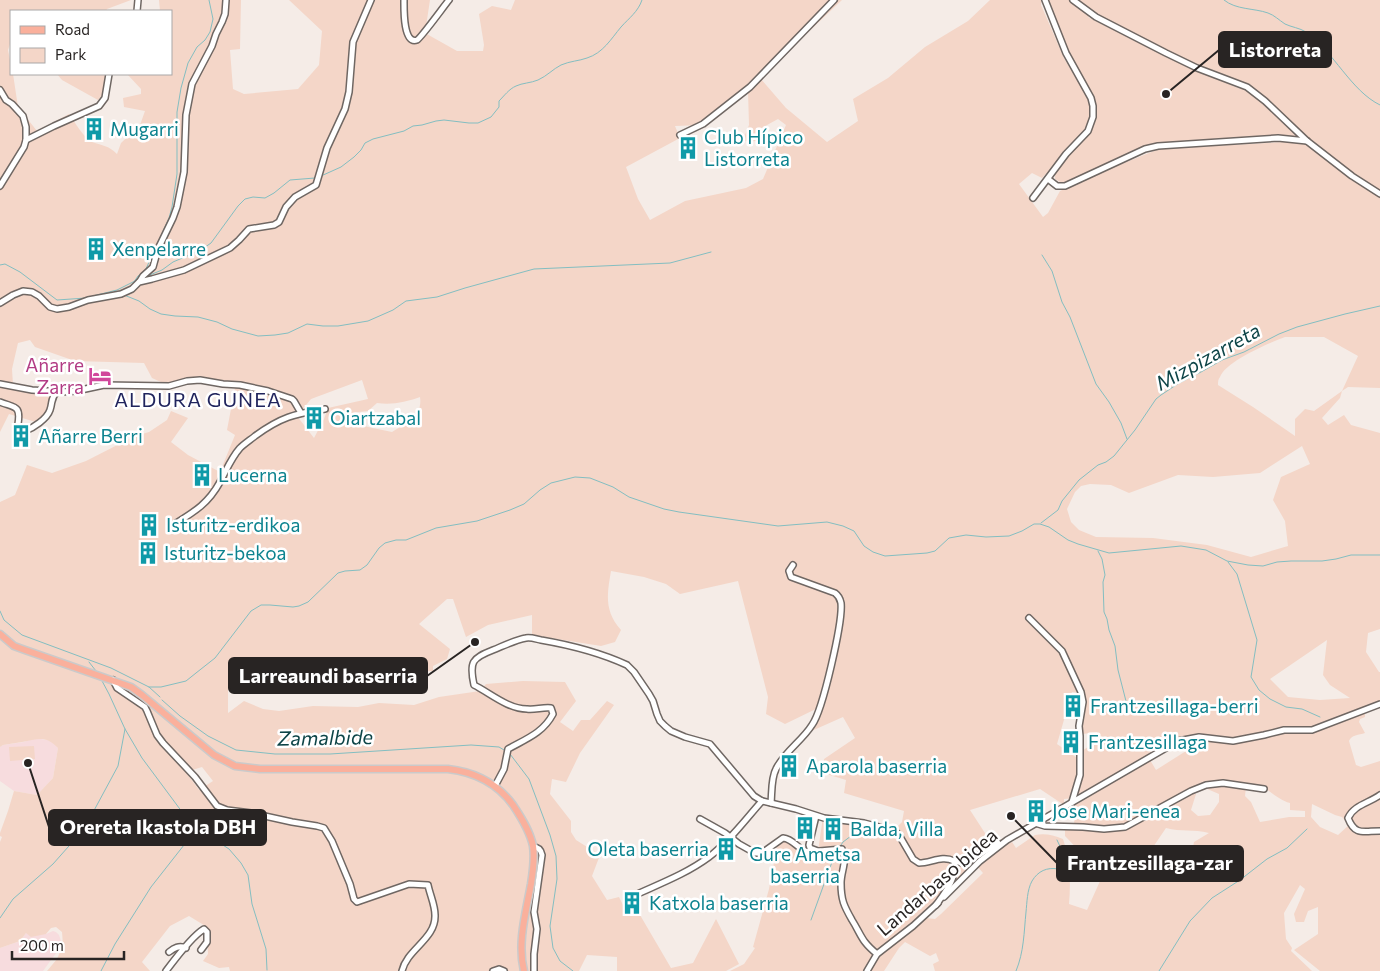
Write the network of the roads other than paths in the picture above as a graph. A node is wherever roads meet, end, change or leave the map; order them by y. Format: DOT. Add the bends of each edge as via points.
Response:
graph roads {
  1 [pos="226,0"];
  2 [pos="370,0"];
  3 [pos="404,0"];
  4 [pos="449,0"];
  5 [pos="834,0"];
  6 [pos="1045,0"];
  7 [pos="1073,0"];
  8 [pos="109,75"];
  9 [pos="0,90"];
  10 [pos="680,136"];
  11 [pos="26,140"];
  12 [pos="1307,141"];
  13 [pos="1048,179"];
  14 [pos="0,186"];
  15 [pos="1380,194"];
  16 [pos="1033,198"];
  17 [pos="139,282"];
  18 [pos="0,304"];
  19 [pos="0,384"];
  20 [pos="56,391"];
  21 [pos="0,402"];
  22 [pos="326,409"];
  23 [pos="301,413"];
  24 [pos="173,525"];
  25 [pos="793,565"];
  26 [pos="1029,618"];
  27 [pos="0,634"];
  28 [pos="113,680"];
  29 [pos="1380,704"];
  30 [pos="495,786"];
  31 [pos="1264,789"];
  32 [pos="1380,795"];
  33 [pos="762,801"];
  34 [pos="1072,802"];
  35 [pos="771,803"];
  36 [pos="816,816"];
  37 [pos="700,819"];
  38 [pos="1034,823"];
  39 [pos="1380,831"];
  40 [pos="730,837"];
  41 [pos="1007,840"];
  42 [pos="533,847"];
  43 [pos="820,851"];
  44 [pos="954,861"];
  45 [pos="633,896"];
  46 [pos="936,905"];
  47 [pos="186,948"];
  48 [pos="200,950"];
  49 [pos="168,952"];
  50 [pos="877,954"];
  51 [pos="166,971"];
  52 [pos="402,971"];
  53 [pos="493,971"];
  54 [pos="504,971"];
  55 [pos="524,971"];
  56 [pos="534,971"];
  57 [pos="867,971"];
  1 -- 17 [label="street" via="222,22 192,84 186,115 184,172 177,207 153,267"];
  2 -- 17 [label="street" via="353,42 345,109 327,148 316,185 295,197 274,225 248,228 230,248 200,263"];
  3 -- 4 [label="street" via="408,36 413,40 422,36"];
  5 -- 10 [label="street" via="750,87 703,124"];
  6 -- 13 [label="street" via="1066,54 1093,106 1088,131"];
  7 -- 12 [label="street" via="1096,17 1166,53 1247,86"];
  8 -- 11 [label="street" via="105,98 99,106"];
  9 -- 11 [label="street" via="23,116"];
  11 -- 14 [label="street"];
  12 -- 13 [label="street" via="1278,138 1158,146 1065,186 1057,186"];
  12 -- 15 [label="street"];
  13 -- 16 [label="street"];
  17 -- 18 [label="street" via="121,294 61,309 50,307 32,292 23,291"];
  19 -- 20 [label="street"];
  20 -- 21 [label="street" via="50,412 25,431 18,424 19,411"];
  20 -- 23 [label="street" via="104,385 168,386 200,380 268,391 294,401"];
  22 -- 23 [label="street"];
  23 -- 24 [label="street" via="278,420 240,448 213,494 199,509"];
  25 -- 35 [label="street" via="788,571 791,576 835,593 840,598 841,607 821,704 813,724 776,768"];
  26 -- 34 [label="street" via="1062,651 1083,698 1078,726 1080,775"];
  27 -- 28 [label="main road" via="14,646"];
  28 -- 30 [label="main road" via="138,691 208,750 235,766 260,770 448,769 473,774"];
  28 -- 52 [label="street" via="117,688 148,710 162,743 218,806 324,828 345,870 355,901 409,884 428,885 435,922 406,960"];
  29 -- 34 [label="street, Landarbaso bidea" via="1312,730 1284,730 1233,741 1199,737 1178,741"];
  30 -- 33 [label="street" via="504,769 508,748 531,738 545,727 553,714 551,708 527,710 500,700 474,684 471,667 478,656 527,638 572,646 627,666 649,694 664,726 685,737 710,744 746,788"];
  30 -- 42 [label="main road" via="509,799 527,829"];
  31 -- 38 [label="street" via="1223,783 1206,785 1125,827 1104,829"];
  32 -- 39 [label="street" via="1359,806 1348,818 1355,830"];
  33 -- 35 [label="street"];
  33 -- 40 [label="street"];
  34 -- 38 [label="street, Landarbaso bidea"];
  35 -- 36 [label="street"];
  36 -- 43 [label="street" via="809,845"];
  36 -- 44 [label="street" via="895,831 919,863 942,858"];
  37 -- 40 [label="street"];
  38 -- 41 [label="street, Landarbaso bidea"];
  40 -- 43 [label="street" via="755,853 762,853 786,838 803,852"];
  40 -- 45 [label="street" via="697,866"];
  41 -- 44 [label="street" via="968,862"];
  41 -- 46 [label="street, Landarbaso bidea" via="980,861"];
  42 -- 55 [label="main road" via="534,865 521,946"];
  42 -- 56 [label="street" via="539,848 542,855 534,912 537,929"];
  43 -- 50 [label="street" via="842,848 844,905 863,941"];
  44 -- 46 [label="street" via="953,875"];
  46 -- 50 [label="street, Landarbaso bidea"];
  47 -- 48 [label="street" via="204,929 207,942"];
  47 -- 49 [label="street" via="175,947"];
  47 -- 51 [label="street"];
  50 -- 57 [label="street, Landarbaso bidea"];
  53 -- 54 [label="street"];
}
